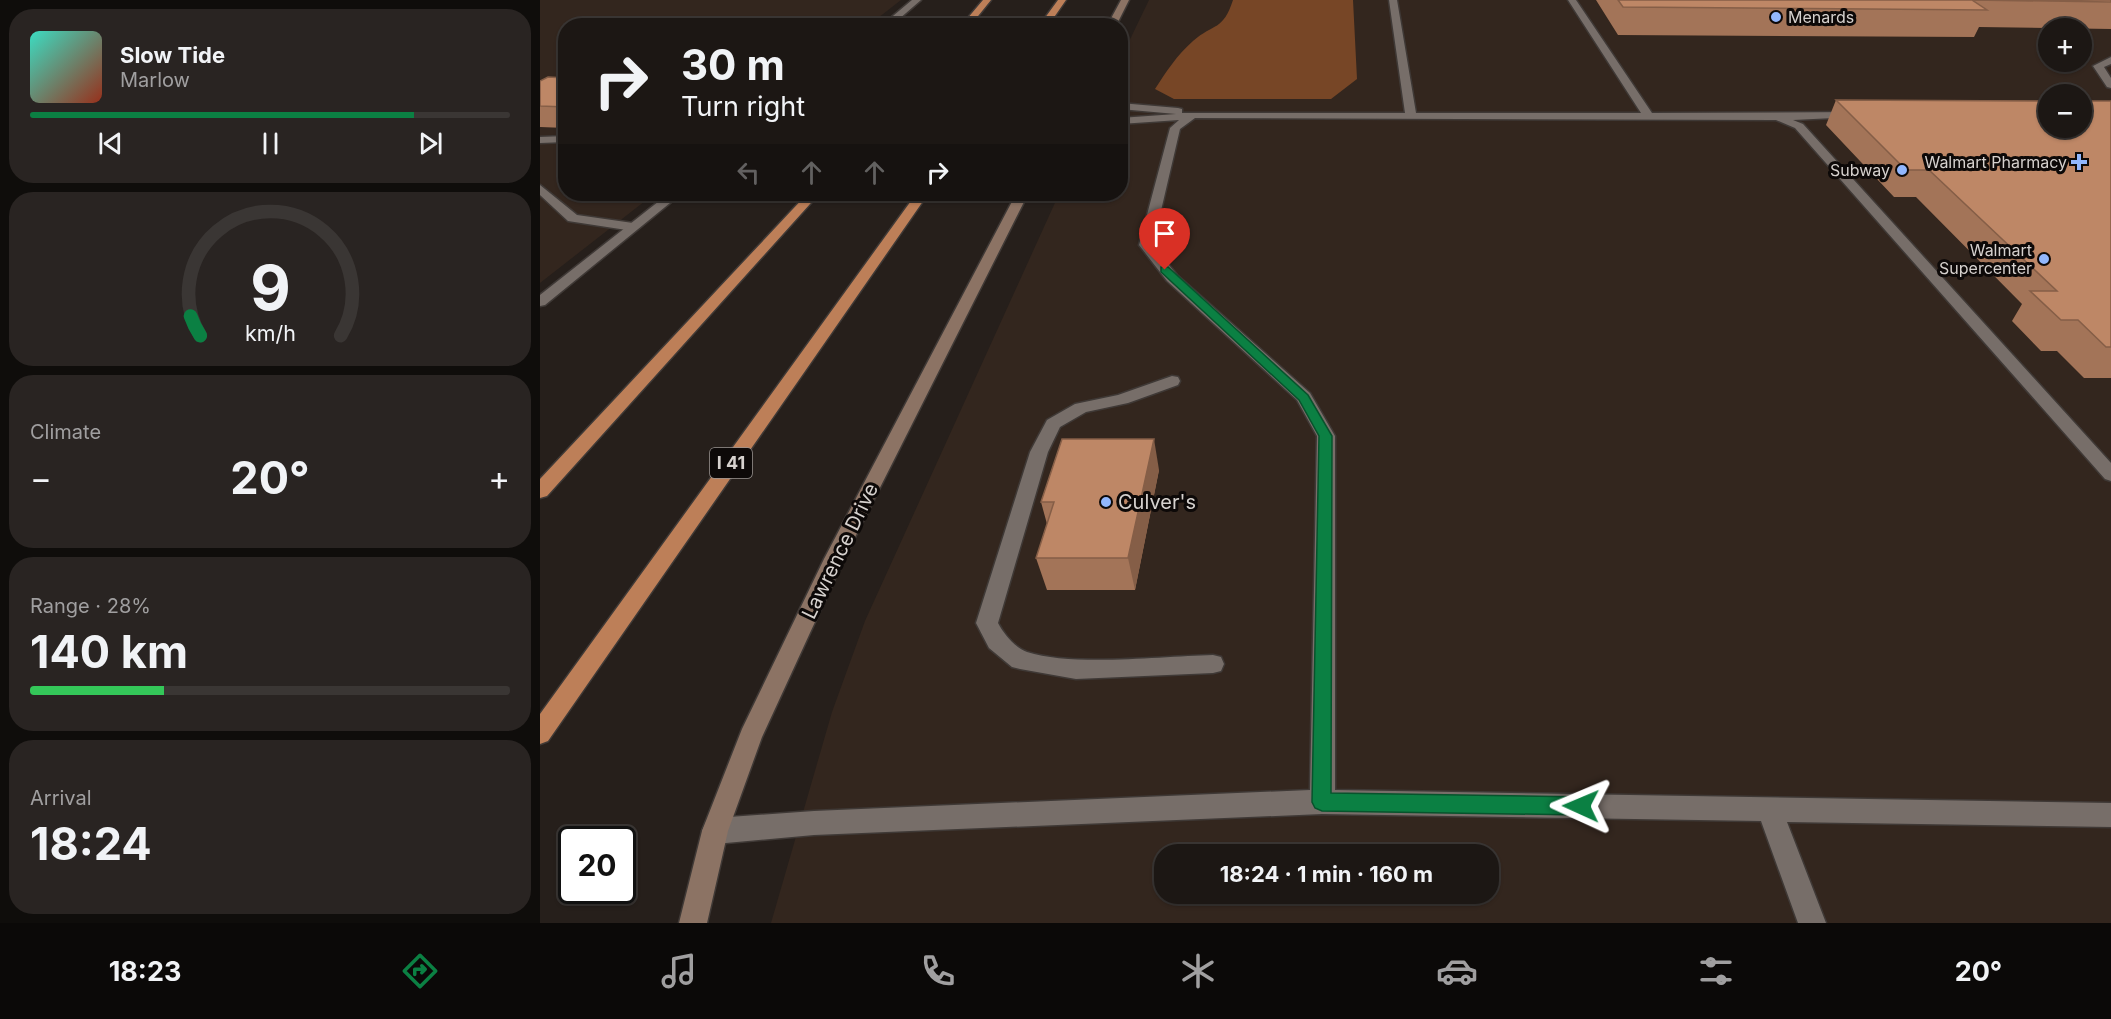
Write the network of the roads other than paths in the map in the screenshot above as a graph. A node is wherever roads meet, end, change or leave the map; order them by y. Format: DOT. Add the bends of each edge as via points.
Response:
graph roads {
  1 [pos="917,0"];
  2 [pos="987,0"];
  3 [pos="1062,0"];
  4 [pos="1125,0"];
  5 [pos="1393,0"];
  6 [pos="1572,0"];
  7 [pos="895,18"];
  8 [pos="972,18"];
  9 [pos="1049,18"];
  10 [pos="1115,18"];
  11 [pos="2111,60"];
  12 [pos="2111,85"];
  13 [pos="1128,106"];
  14 [pos="1871,114"];
  15 [pos="1192,115"];
  16 [pos="1411,116"];
  17 [pos="1648,116"];
  18 [pos="1778,117"];
  19 [pos="1128,121"];
  20 [pos="558,139"];
  21 [pos="540,140"];
  22 [pos="540,189"];
  23 [pos="666,201"];
  24 [pos="807,201"];
  25 [pos="917,201"];
  26 [pos="1018,201"];
  27 [pos="633,227"];
  28 [pos="540,302"];
  29 [pos="1172,381"];
  30 [pos="2111,476"];
  31 [pos="540,491"];
  32 [pos="1213,664"];
  33 [pos="540,733"];
  34 [pos="1322,802"];
  35 [pos="1770,810"];
  36 [pos="2111,815"];
  37 [pos="715,831"];
  38 [pos="693,923"];
  39 [pos="1812,923"];
  1 -- 7 [label="street"];
  2 -- 8 [label="highway"];
  3 -- 9 [label="highway"];
  4 -- 10 [label="main road"];
  5 -- 16 [label="street"];
  6 -- 17 [label="street"];
  11 -- 12 [label="street" via="2098,66"];
  13 -- 15 [label="street" via="1168,108"];
  14 -- 18 [label="street"];
  15 -- 16 [label="street"];
  15 -- 19 [label="street"];
  15 -- 34 [label="street" via="1175,128 1146,245 1172,278 1304,397 1326,436"];
  16 -- 17 [label="street"];
  17 -- 18 [label="street"];
  18 -- 30 [label="street" via="1799,126"];
  20 -- 21 [label="street"];
  22 -- 27 [label="street" via="573,218"];
  23 -- 27 [label="street"];
  24 -- 31 [label="highway"];
  25 -- 33 [label="highway, I 41"];
  26 -- 37 [label="main road, Lawrence Drive" via="834,559 750,737"];
  27 -- 28 [label="street"];
  29 -- 32 [label="street" via="1122,399 1081,408 1053,424 1039,452 987,623 997,642 1020,660 1076,669"];
  34 -- 35 [label="street"];
  34 -- 37 [label="street" via="814,823"];
  35 -- 36 [label="street"];
  35 -- 39 [label="street"];
  37 -- 38 [label="main road, Lawrence Drive"];
}
